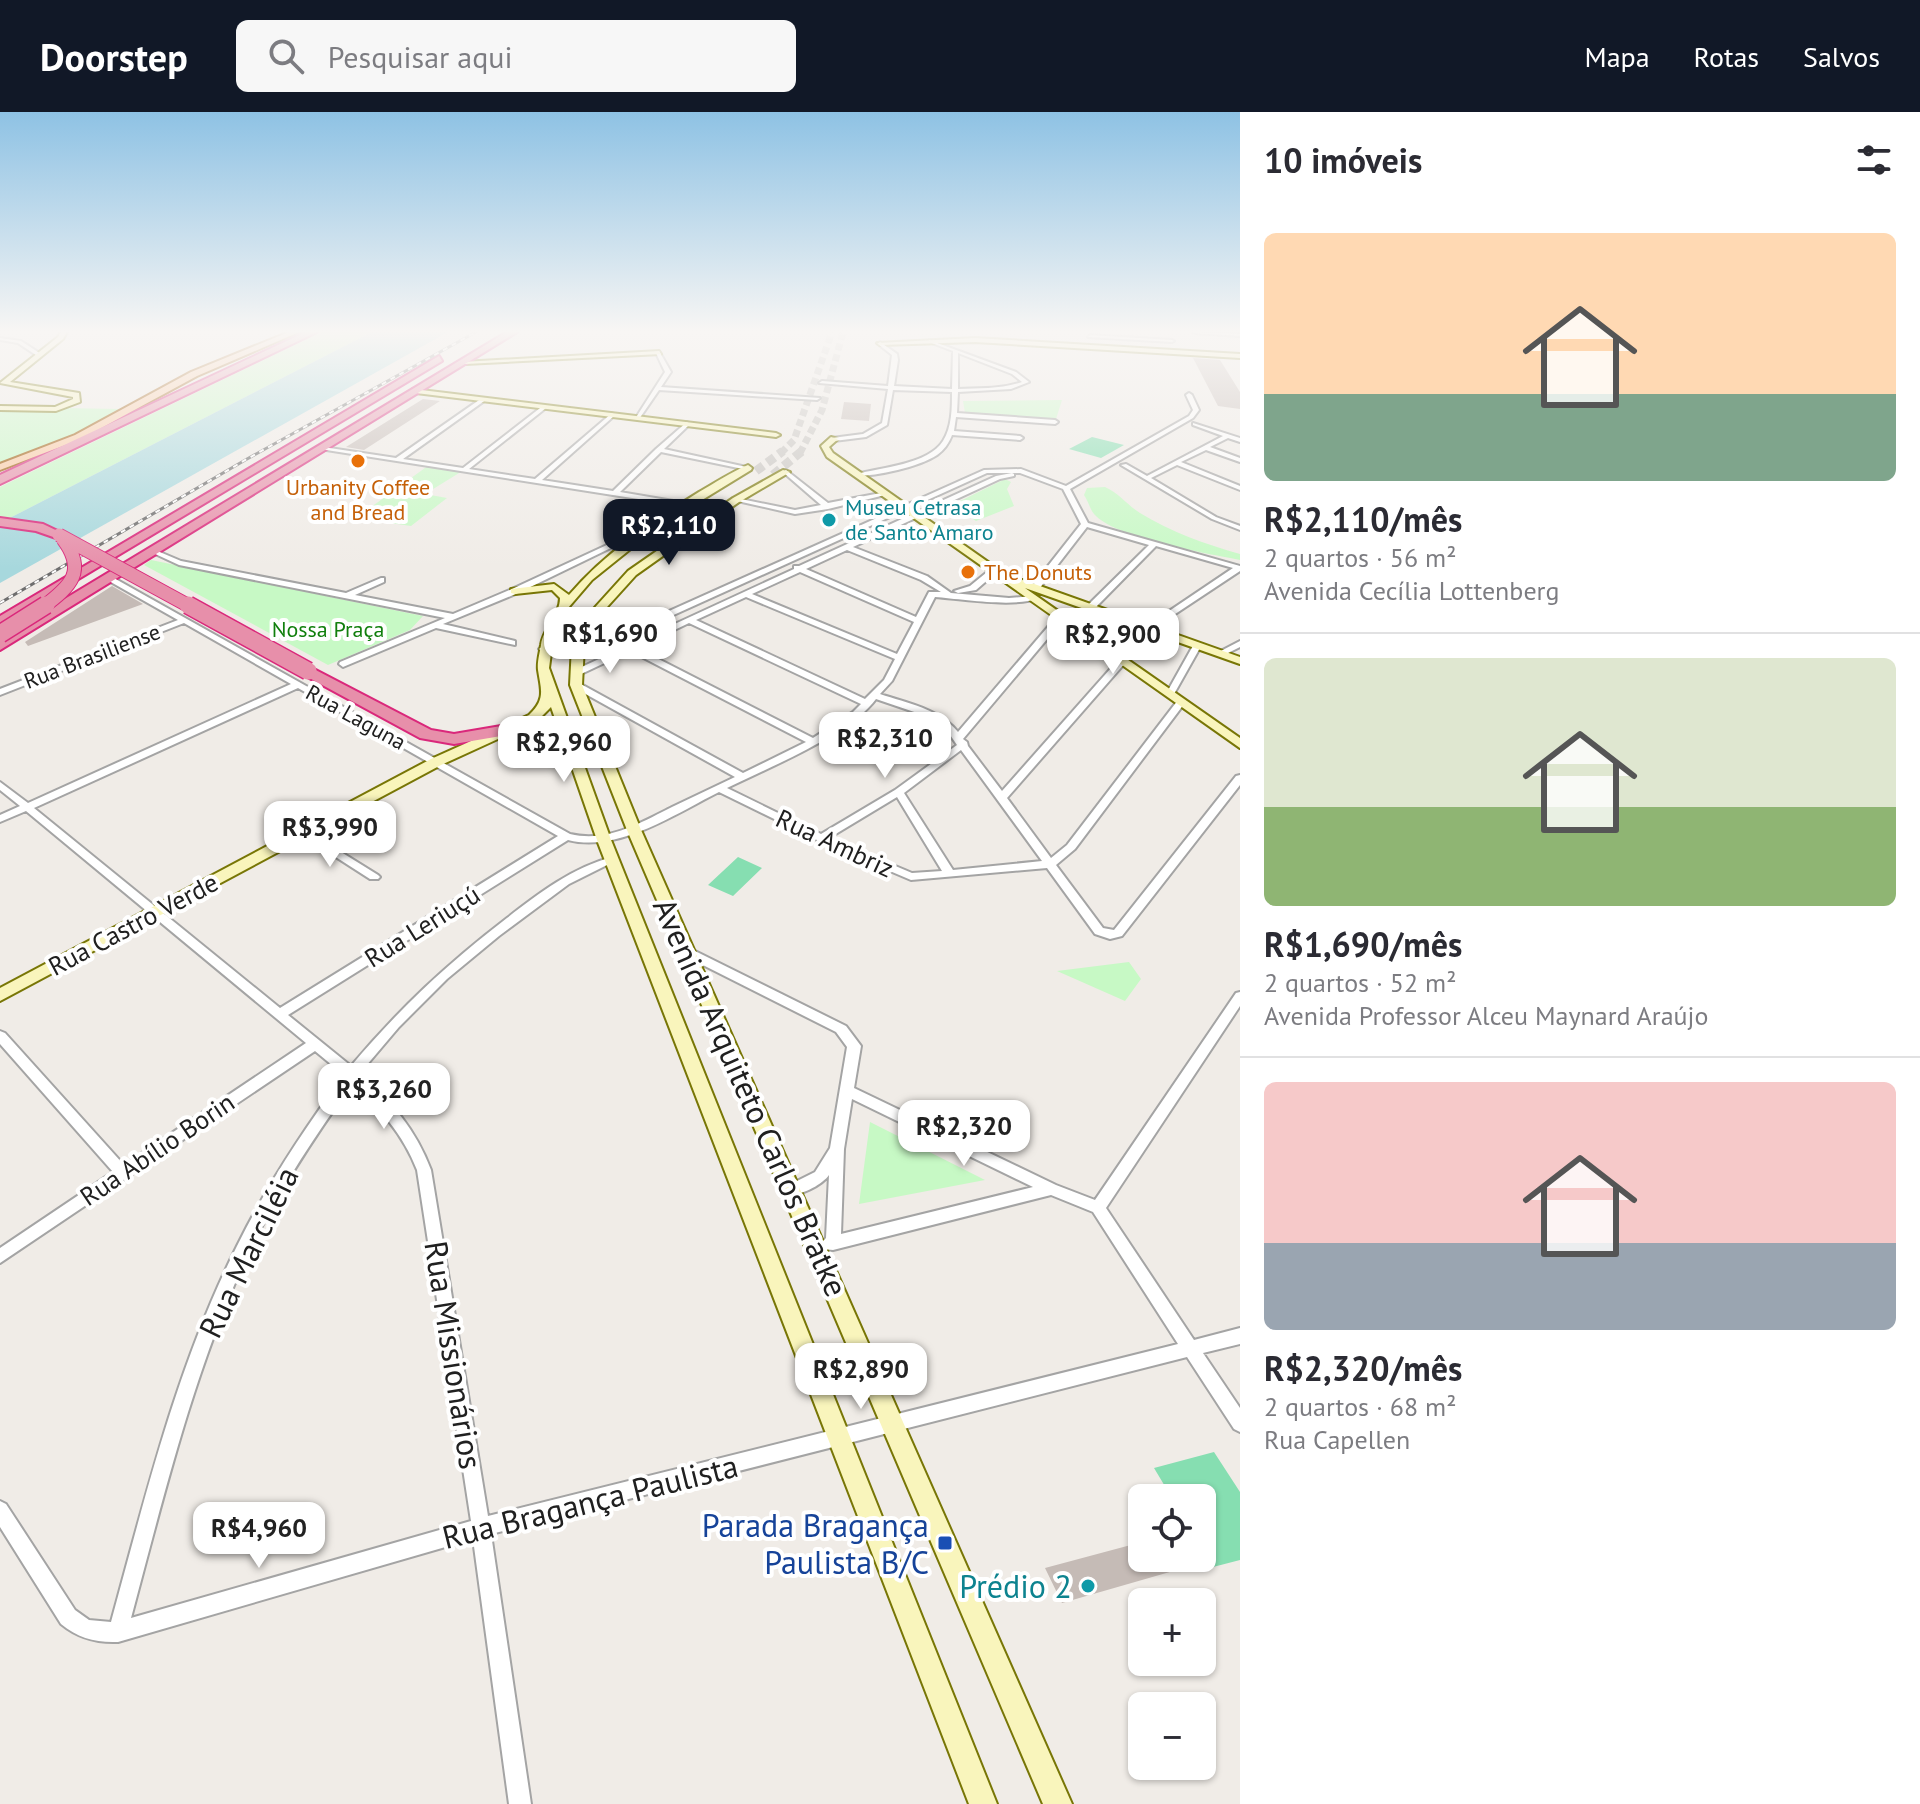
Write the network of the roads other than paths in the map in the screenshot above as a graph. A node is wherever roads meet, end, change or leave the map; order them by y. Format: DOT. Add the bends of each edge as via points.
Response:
graph roads {
  1 [pos="130,411"];
  2 [pos="146,411"];
  3 [pos="356,411"];
  4 [pos="384,411"];
  5 [pos="467,411"];
  6 [pos="539,411"];
  7 [pos="578,411"];
  8 [pos="642,411"];
  9 [pos="886,411"];
  10 [pos="954,411"];
  11 [pos="1195,411"];
  12 [pos="349,415"];
  13 [pos="612,415"];
  14 [pos="954,415"];
  15 [pos="637,418"];
  16 [pos="1055,422"];
  17 [pos="687,424"];
  18 [pos="1195,424"];
  19 [pos="952,433"];
  20 [pos="776,435"];
  21 [pos="1229,435"];
  22 [pos="1020,438"];
  23 [pos="834,439"];
  24 [pos="1240,440"];
  25 [pos="78,443"];
  26 [pos="1207,448"];
  27 [pos="323,449"];
  28 [pos="658,450"];
  29 [pos="398,460"];
  30 [pos="1240,460"];
  31 [pos="1177,463"];
  32 [pos="1124,465"];
  33 [pos="0,468"];
  34 [pos="466,469"];
  35 [pos="752,469"];
  36 [pos="994,469"];
  37 [pos="786,472"];
  38 [pos="1025,474"];
  39 [pos="773,475"];
  40 [pos="858,475"];
  41 [pos="1007,475"];
  42 [pos="1147,478"];
  43 [pos="0,480"];
  44 [pos="537,481"];
  45 [pos="1066,488"];
  46 [pos="1240,488"];
  47 [pos="615,493"];
  48 [pos="886,494"];
  49 [pos="239,499"];
  50 [pos="736,500"];
  51 [pos="683,504"];
  52 [pos="828,507"];
  53 [pos="904,507"];
  54 [pos="917,516"];
  55 [pos="0,522"];
  56 [pos="1085,524"];
  57 [pos="1240,528"];
  58 [pos="59,535"];
  59 [pos="683,536"];
  60 [pos="631,541"];
  61 [pos="1153,545"];
  62 [pos="847,547"];
  63 [pos="155,552"];
  64 [pos="660,552"];
  65 [pos="783,562"];
  66 [pos="1239,568"];
  67 [pos="802,570"];
  68 [pos="1001,574"];
  69 [pos="545,577"];
  70 [pos="112,579"];
  71 [pos="381,580"];
  72 [pos="554,587"];
  73 [pos="973,588"];
  74 [pos="515,591"];
  75 [pos="1035,592"];
  76 [pos="947,593"];
  77 [pos="747,595"];
  78 [pos="347,596"];
  79 [pos="978,597"];
  80 [pos="565,605"];
  81 [pos="1091,607"];
  82 [pos="1115,616"];
  83 [pos="455,617"];
  84 [pos="1061,617"];
  85 [pos="184,620"];
  86 [pos="691,621"];
  87 [pos="919,621"];
  88 [pos="0,622"];
  89 [pos="435,625"];
  90 [pos="586,628"];
  91 [pos="1148,628"];
  92 [pos="633,630"];
  93 [pos="0,634"];
  94 [pos="1084,634"];
  95 [pos="512,643"];
  96 [pos="1240,644"];
  97 [pos="0,645"];
  98 [pos="578,645"];
  99 [pos="1197,646"];
  100 [pos="631,648"];
  101 [pos="543,649"];
  102 [pos="1219,654"];
  103 [pos="899,658"];
  104 [pos="1122,661"];
  105 [pos="1240,661"];
  106 [pos="343,664"];
  107 [pos="576,679"];
  108 [pos="297,685"];
  109 [pos="548,686"];
  110 [pos="0,692"];
  111 [pos="1170,694"];
  112 [pos="872,700"];
  113 [pos="1181,702"];
  114 [pos="507,730"];
  115 [pos="961,740"];
  116 [pos="813,742"];
  117 [pos="1240,744"];
  118 [pos="436,762"];
  119 [pos="743,777"];
  120 [pos="1240,778"];
  121 [pos="0,785"];
  122 [pos="720,789"];
  123 [pos="899,792"];
  124 [pos="1003,796"];
  125 [pos="26,807"];
  126 [pos="0,819"];
  127 [pos="634,830"];
  128 [pos="304,832"];
  129 [pos="566,836"];
  130 [pos="821,838"];
  131 [pos="604,840"];
  132 [pos="612,860"];
  133 [pos="1050,864"];
  134 [pos="950,874"];
  135 [pos="374,877"];
  136 [pos="156,913"];
  137 [pos="689,953"];
  138 [pos="0,995"];
  139 [pos="1240,996"];
  140 [pos="278,1015"];
  141 [pos="0,1036"];
  142 [pos="315,1044"];
  143 [pos="352,1074"];
  144 [pos="848,1091"];
  145 [pos="837,1149"];
  146 [pos="122,1172"];
  147 [pos="1051,1189"];
  148 [pos="792,1190"];
  149 [pos="1098,1208"];
  150 [pos="825,1244"];
  151 [pos="0,1256"];
  152 [pos="1240,1336"];
  153 [pos="1191,1348"];
  154 [pos="1240,1423"];
  155 [pos="893,1424"];
  156 [pos="840,1437"];
  157 [pos="0,1510"];
  158 [pos="480,1528"];
  159 [pos="118,1632"];
  160 [pos="520,1804"];
  161 [pos="983,1804"];
  162 [pos="1058,1804"];
  1 -- 33 [label="main road"];
  2 -- 25 [label="highway"];
  3 -- 12 [label="highway"];
  4 -- 27 [label="highway"];
  5 -- 29 [label="street"];
  6 -- 34 [label="street"];
  7 -- 13 [label="main road"];
  8 -- 15 [label="street"];
  9 -- 23 [label="street" via="883,427 864,436"];
  10 -- 14 [label="street"];
  11 -- 45 [label="street"];
  12 -- 49 [label="highway" via="347,423"];
  12 -- 88 [label="highway"];
  13 -- 15 [label="main road"];
  13 -- 44 [label="street"];
  14 -- 16 [label="street"];
  14 -- 19 [label="street"];
  15 -- 17 [label="main road"];
  17 -- 20 [label="main road"];
  17 -- 28 [label="street"];
  18 -- 21 [label="street"];
  19 -- 22 [label="street"];
  19 -- 40 [label="street" via="938,454"];
  21 -- 24 [label="street"];
  21 -- 26 [label="street"];
  23 -- 40 [label="main road" via="825,446 830,455"];
  25 -- 33 [label="highway"];
  25 -- 43 [label="highway"];
  26 -- 30 [label="street"];
  26 -- 31 [label="street"];
  27 -- 29 [label="street"];
  27 -- 49 [label="highway"];
  28 -- 35 [label="street"];
  28 -- 47 [label="street"];
  29 -- 34 [label="street"];
  31 -- 42 [label="street"];
  31 -- 46 [label="street"];
  32 -- 42 [label="street"];
  34 -- 44 [label="street"];
  35 -- 51 [label="main road"];
  35 -- 60 [label="main road"];
  36 -- 38 [label="street"];
  36 -- 41 [label="street"];
  36 -- 53 [label="street"];
  37 -- 50 [label="main road"];
  37 -- 52 [label="street"];
  38 -- 41 [label="street"];
  38 -- 45 [label="street"];
  39 -- 59 [label="main road" via="706,514"];
  40 -- 48 [label="main road"];
  41 -- 54 [label="street"];
  42 -- 57 [label="street"];
  44 -- 47 [label="street"];
  45 -- 56 [label="street"];
  47 -- 51 [label="street"];
  48 -- 52 [label="street"];
  48 -- 53 [label="main road"];
  49 -- 63 [label="highway"];
  50 -- 52 [label="street" via="795,512"];
  50 -- 59 [label="main road"];
  51 -- 60 [label="main road"];
  53 -- 54 [label="main road"];
  53 -- 65 [label="street"];
  54 -- 62 [label="street"];
  54 -- 68 [label="main road"];
  55 -- 58 [label="highway"];
  56 -- 61 [label="street"];
  56 -- 75 [label="street"];
  58 -- 93 [label="highway, bridge" via="76,553 76,573 59,595"];
  58 -- 114 [label="highway, bridge" via="426,734 454,739"];
  59 -- 64 [label="main road"];
  60 -- 64 [label="main road" via="658,545"];
  60 -- 69 [label="street"];
  60 -- 80 [label="main road"];
  61 -- 66 [label="street"];
  61 -- 81 [label="street"];
  62 -- 67 [label="street"];
  62 -- 76 [label="street" via="924,578"];
  63 -- 70 [label="highway"];
  63 -- 78 [label="street" via="179,563"];
  64 -- 90 [label="main road" via="618,587"];
  65 -- 67 [label="street"];
  65 -- 92 [label="street"];
  66 -- 91 [label="street"];
  67 -- 77 [label="street"];
  67 -- 87 [label="street"];
  68 -- 73 [label="street"];
  68 -- 75 [label="main road"];
  69 -- 72 [label="main road" via="543,582"];
  69 -- 74 [label="street"];
  70 -- 85 [label="street, Rua Laguna"];
  70 -- 97 [label="highway"];
  71 -- 78 [label="street"];
  72 -- 74 [label="main road"];
  72 -- 80 [label="main road" via="565,597"];
  73 -- 76 [label="street"];
  73 -- 79 [label="street"];
  74 -- 83 [label="street"];
  75 -- 79 [label="street"];
  75 -- 81 [label="main road"];
  75 -- 84 [label="main road"];
  76 -- 79 [label="street"];
  76 -- 87 [label="street" via="930,595"];
  77 -- 86 [label="street"];
  77 -- 103 [label="street"];
  78 -- 83 [label="street"];
  80 -- 101 [label="main road"];
  81 -- 82 [label="main road"];
  82 -- 91 [label="main road"];
  82 -- 94 [label="street"];
  83 -- 89 [label="street"];
  84 -- 94 [label="main road"];
  84 -- 115 [label="street"];
  85 -- 108 [label="street, Rua Laguna"];
  85 -- 110 [label="street, Rua Brasiliense"];
  86 -- 100 [label="street"];
  86 -- 112 [label="street"];
  87 -- 103 [label="street"];
  89 -- 95 [label="street"];
  89 -- 106 [label="street"];
  90 -- 92 [label="main road" via="607,633"];
  90 -- 98 [label="main road"];
  91 -- 99 [label="main road"];
  92 -- 98 [label="street"];
  94 -- 104 [label="main road"];
  96 -- 102 [label="street"];
  98 -- 101 [label="street"];
  98 -- 107 [label="main road"];
  99 -- 102 [label="main road"];
  99 -- 111 [label="street"];
  100 -- 107 [label="street"];
  100 -- 116 [label="street"];
  101 -- 109 [label="main road, Avenida Arquiteto Carlos Bratke"];
  102 -- 105 [label="main road"];
  103 -- 112 [label="street"];
  104 -- 111 [label="main road"];
  104 -- 124 [label="street"];
  107 -- 119 [label="street"];
  107 -- 127 [label="main road, Avenida Arquiteto Carlos Bratke"];
  108 -- 118 [label="street, Rua Laguna"];
  108 -- 125 [label="street"];
  109 -- 114 [label="main road, Rua Castro Verde" via="542,710"];
  109 -- 131 [label="main road, Avenida Arquiteto Carlos Bratke"];
  111 -- 113 [label="main road"];
  112 -- 115 [label="street" via="939,718"];
  112 -- 116 [label="street"];
  113 -- 117 [label="main road"];
  113 -- 133 [label="street" via="1071,847"];
  114 -- 118 [label="main road, Rua Castro Verde"];
  115 -- 123 [label="street"];
  115 -- 124 [label="street"];
  116 -- 119 [label="street"];
  118 -- 128 [label="main road, Rua Castro Verde"];
  118 -- 129 [label="street, Rua Laguna"];
  119 -- 122 [label="street"];
  120 -- 133 [label="street" via="1118,933 1099,931"];
  121 -- 125 [label="street, Rua Missionários"];
  122 -- 127 [label="street"];
  122 -- 130 [label="street, Rua Ambriz"];
  123 -- 130 [label="street"];
  123 -- 134 [label="street"];
  124 -- 133 [label="street"];
  125 -- 126 [label="street"];
  125 -- 136 [label="street, Rua Missionários"];
  127 -- 131 [label="street"];
  127 -- 137 [label="main road, Avenida Arquiteto Carlos Bratke"];
  128 -- 135 [label="street"];
  128 -- 136 [label="main road, Rua Castro Verde"];
  129 -- 131 [label="street, Rua Laguna"];
  129 -- 140 [label="street, Rua Leriuçú"];
  130 -- 134 [label="street, Rua Ambriz" via="907,876"];
  131 -- 132 [label="main road, Avenida Arquiteto Carlos Bratke"];
  132 -- 143 [label="street, Rua Marciléia" via="581,871 475,948"];
  132 -- 156 [label="main road, Avenida Arquiteto Carlos Bratke"];
  133 -- 134 [label="street, Rua Ambriz"];
  136 -- 138 [label="main road, Rua Castro Verde"];
  136 -- 140 [label="street, Rua Missionários"];
  137 -- 144 [label="street" via="848,1034 854,1046"];
  137 -- 148 [label="main road, Avenida Arquiteto Carlos Bratke"];
  139 -- 149 [label="street"];
  140 -- 142 [label="street, Rua Missionários"];
  141 -- 146 [label="street"];
  142 -- 143 [label="street, Rua Missionários"];
  142 -- 146 [label="street, Rua Abílio Borin"];
  143 -- 158 [label="street, Rua Missionários" via="406,1129 424,1170"];
  143 -- 159 [label="street, Rua Marciléia" via="262,1210 201,1347"];
  144 -- 145 [label="street"];
  144 -- 147 [label="street"];
  145 -- 148 [label="street" via="820,1176"];
  145 -- 150 [label="street" via="837,1214"];
  146 -- 151 [label="street, Rua Abílio Borin"];
  147 -- 149 [label="street"];
  147 -- 150 [label="street"];
  148 -- 150 [label="main road, Avenida Arquiteto Carlos Bratke"];
  149 -- 153 [label="street"];
  150 -- 155 [label="main road, Avenida Arquiteto Carlos Bratke"];
  152 -- 153 [label="street, Rua Bragança Paulista"];
  153 -- 154 [label="street"];
  153 -- 155 [label="street, Rua Bragança Paulista"];
  155 -- 156 [label="street, Rua Bragança Paulista"];
  155 -- 162 [label="main road, Avenida Arquiteto Carlos Bratke"];
  156 -- 158 [label="street, Rua Bragança Paulista"];
  156 -- 161 [label="main road, Avenida Arquiteto Carlos Bratke"];
  157 -- 159 [label="street, Rua Bragança Paulista" via="68,1617 94,1633"];
  158 -- 159 [label="street, Rua Bragança Paulista"];
  158 -- 160 [label="street, Rua Missionários"];
}
